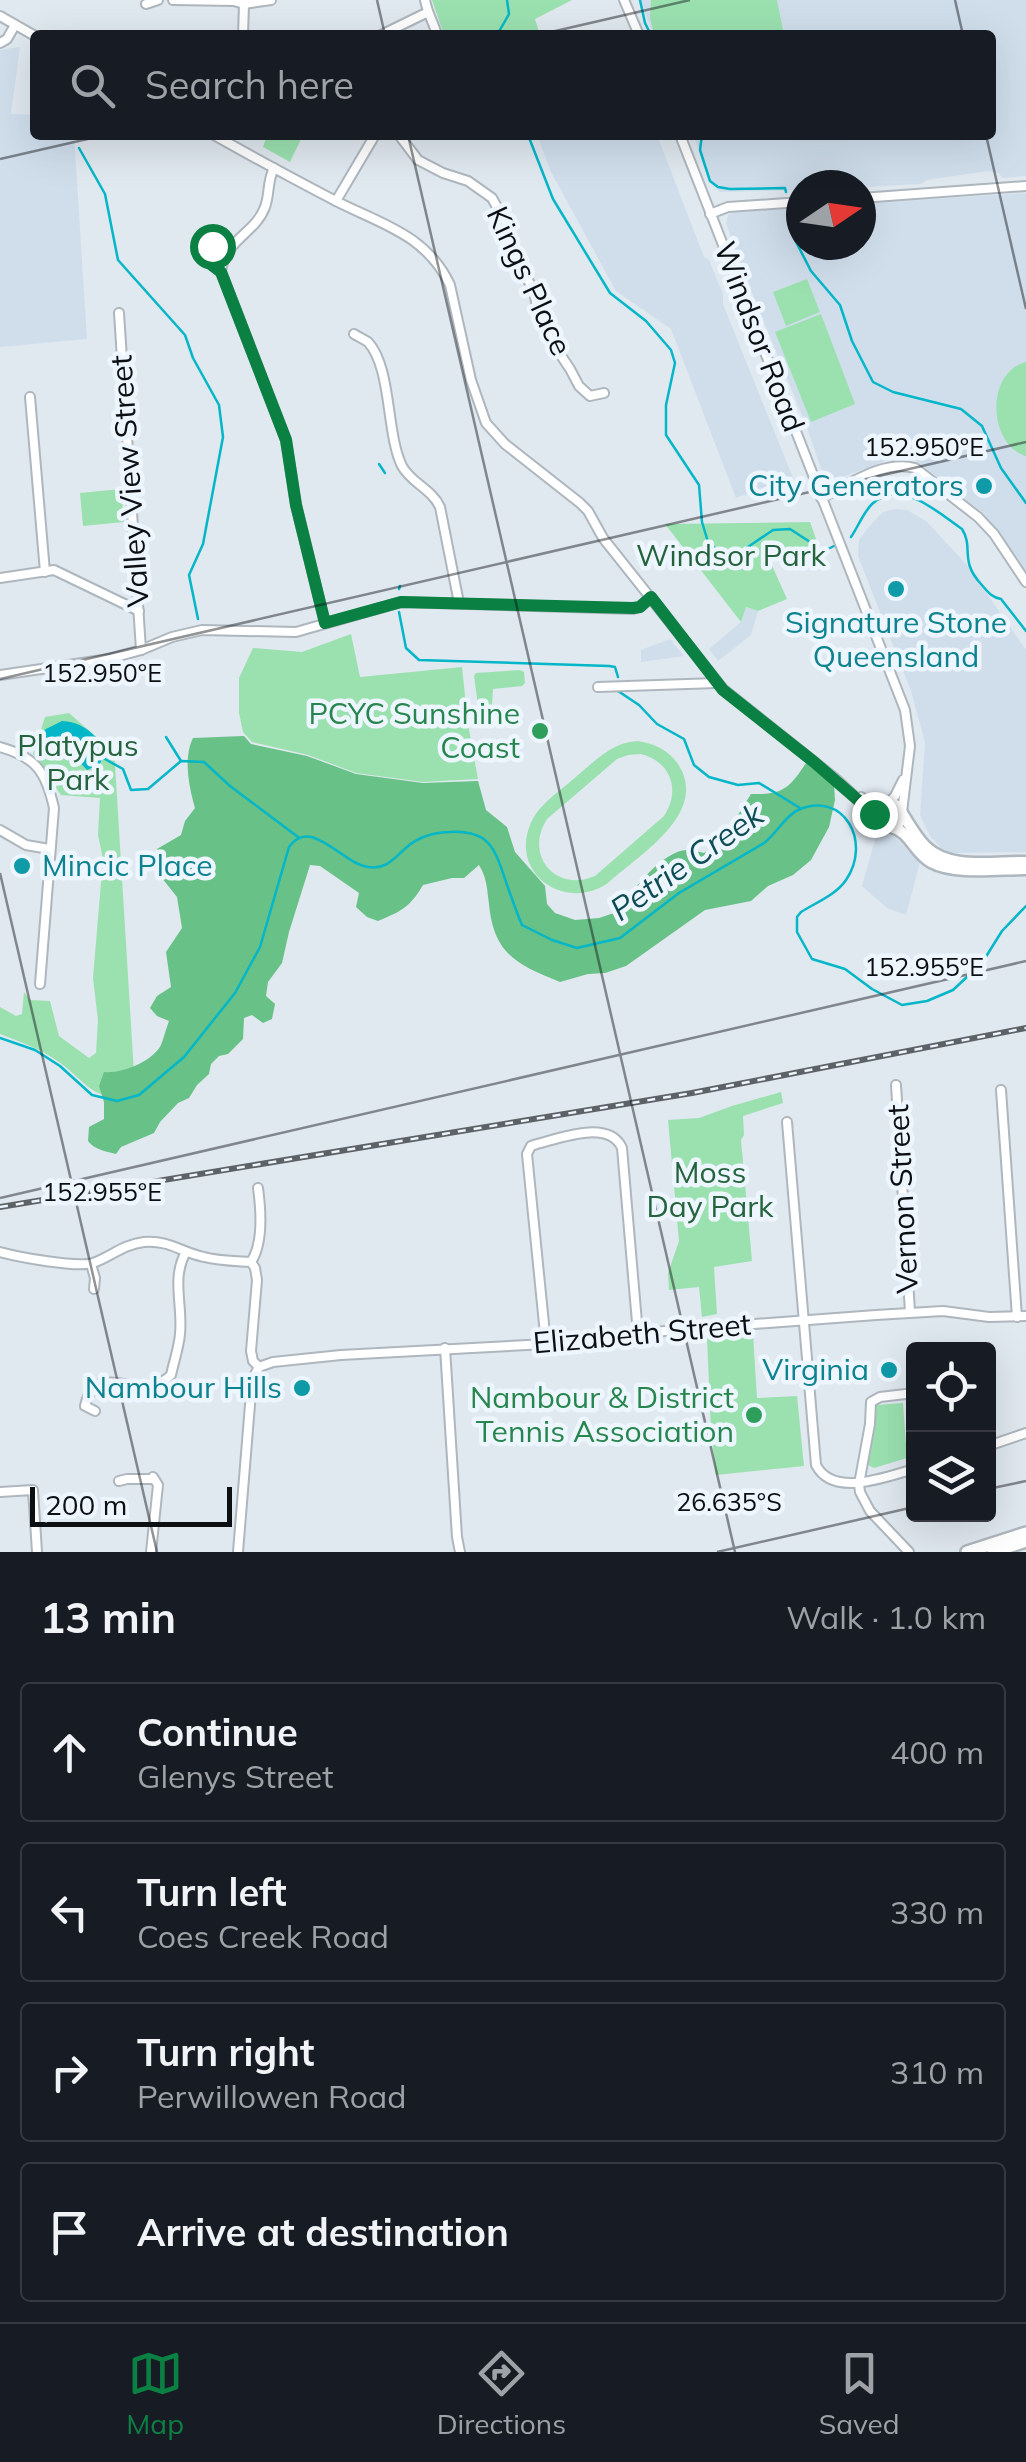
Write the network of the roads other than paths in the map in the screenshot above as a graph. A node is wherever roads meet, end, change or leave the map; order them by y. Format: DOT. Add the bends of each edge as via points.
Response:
graph roads {
  1 [pos="158,0"];
  2 [pos="173,0"];
  3 [pos="272,0"];
  4 [pos="426,0"];
  5 [pos="624,0"];
  6 [pos="146,4"];
  7 [pos="244,4"];
  8 [pos="426,14"];
  9 [pos="0,16"];
  10 [pos="15,25"];
  11 [pos="243,30"];
  12 [pos="392,30"];
  13 [pos="436,30"];
  14 [pos="637,30"];
  15 [pos="30,33"];
  16 [pos="0,43"];
  17 [pos="223,140"];
  18 [pos="371,140"];
  19 [pos="403,140"];
  20 [pos="682,140"];
  21 [pos="274,168"];
  22 [pos="1024,187"];
  23 [pos="876,197"];
  24 [pos="1026,198"];
  25 [pos="336,201"];
  26 [pos="786,203"];
  27 [pos="710,214"];
  28 [pos="231,246"];
  29 [pos="221,272"];
  30 [pos="119,313"];
  31 [pos="354,334"];
  32 [pos="604,393"];
  33 [pos="30,398"];
  34 [pos="822,498"];
  35 [pos="44,572"];
  36 [pos="0,578"];
  37 [pos="1026,582"];
  38 [pos="651,597"];
  39 [pos="459,603"];
  40 [pos="138,611"];
  41 [pos="325,623"];
  42 [pos="141,650"];
  43 [pos="0,674"];
  44 [pos="718,683"];
  45 [pos="598,687"];
  46 [pos="0,747"];
  47 [pos="907,771"];
  48 [pos="837,780"];
  49 [pos="886,806"];
  50 [pos="902,812"];
  51 [pos="887,825"];
  52 [pos="0,830"];
  53 [pos="49,849"];
  54 [pos="1026,866"];
  55 [pos="40,984"];
  56 [pos="896,1085"];
  57 [pos="1000,1090"];
  58 [pos="787,1122"];
  59 [pos="258,1188"];
  60 [pos="0,1252"];
  61 [pos="186,1252"];
  62 [pos="250,1262"];
  63 [pos="91,1264"];
  64 [pos="94,1289"];
  65 [pos="910,1312"];
  66 [pos="1022,1316"];
  67 [pos="804,1320"];
  68 [pos="638,1334"];
  69 [pos="546,1344"];
  70 [pos="445,1348"];
  71 [pos="259,1367"];
  72 [pos="906,1394"];
  73 [pos="95,1411"];
  74 [pos="1026,1433"];
  75 [pos="996,1443"];
  76 [pos="906,1471"];
  77 [pos="119,1481"];
  78 [pos="860,1484"];
  79 [pos="0,1492"];
  80 [pos="1026,1533"];
  81 [pos="1026,1541"];
  82 [pos="907,1551"];
  83 [pos="36,1552"];
  84 [pos="151,1552"];
  85 [pos="238,1552"];
  86 [pos="460,1552"];
  87 [pos="967,1552"];
  88 [pos="993,1552"];
  1 -- 6 [label="street"];
  2 -- 7 [label="street"];
  3 -- 7 [label="street"];
  4 -- 8 [label="street"];
  5 -- 14 [label="street"];
  7 -- 11 [label="street"];
  8 -- 12 [label="street"];
  8 -- 13 [label="street"];
  9 -- 10 [label="street"];
  10 -- 15 [label="street"];
  10 -- 16 [label="street"];
  17 -- 21 [label="street"];
  18 -- 25 [label="street"];
  19 -- 32 [label="street, Kings Place" via="418,160 492,198 550,339 579,386 590,396"];
  20 -- 27 [label="street, Windsor Road"];
  21 -- 25 [label="street"];
  21 -- 28 [label="street" via="265,208"];
  22 -- 23 [label="street"];
  22 -- 24 [label="street"];
  25 -- 38 [label="street" via="386,222 444,272 486,423 588,511"];
  26 -- 27 [label="street"];
  27 -- 34 [label="street, Windsor Road"];
  28 -- 29 [label="street"];
  28 -- 29 [label="street" via="212,246 206,253"];
  29 -- 41 [label="street" via="286,440"];
  30 -- 40 [label="street, Valley View Street"];
  31 -- 39 [label="street" via="378,360 400,462 440,506"];
  33 -- 35 [label="street"];
  34 -- 37 [label="street" via="887,466 916,468 978,516"];
  34 -- 47 [label="street, Windsor Road" via="906,710"];
  35 -- 36 [label="street"];
  35 -- 40 [label="street" via="54,570"];
  38 -- 39 [label="street" via="633,608"];
  38 -- 44 [label="street"];
  39 -- 41 [label="street" via="394,602"];
  40 -- 42 [label="street, Valley View Street"];
  41 -- 42 [label="street" via="285,633 202,630"];
  42 -- 43 [label="street"];
  44 -- 45 [label="street"];
  44 -- 48 [label="street"];
  46 -- 53 [label="street" via="23,754 42,773 54,808"];
  47 -- 49 [label="street"];
  47 -- 50 [label="street"];
  48 -- 49 [label="street"];
  48 -- 51 [label="street"];
  49 -- 50 [label="main road"];
  49 -- 51 [label="main road" via="880,814"];
  50 -- 51 [label="main road" via="900,822"];
  50 -- 54 [label="main road" via="941,857"];
  51 -- 54 [label="main road" via="942,866"];
  52 -- 53 [label="street" via="26,846"];
  53 -- 55 [label="street"];
  56 -- 65 [label="street, Vernon Street"];
  57 -- 66 [label="street"];
  58 -- 67 [label="street"];
  59 -- 62 [label="street" via="257,1252"];
  60 -- 63 [label="street"];
  61 -- 62 [label="street"];
  61 -- 63 [label="street" via="142,1242"];
  61 -- 73 [label="street" via="178,1272 181,1329 171,1374 156,1384 100,1382 85,1400"];
  62 -- 71 [label="street" via="257,1280 251,1357"];
  63 -- 64 [label="street"];
  65 -- 66 [label="street, Elizabeth Street"];
  65 -- 67 [label="street, Elizabeth Street"];
  67 -- 68 [label="street, Elizabeth Street"];
  67 -- 78 [label="street" via="816,1466 827,1478"];
  68 -- 69 [label="street, Elizabeth Street"];
  68 -- 69 [label="street" via="622,1148 611,1135 582,1134 536,1144 526,1154"];
  69 -- 70 [label="street, Elizabeth Street"];
  70 -- 71 [label="street, Elizabeth Street"];
  70 -- 86 [label="street"];
  71 -- 85 [label="street" via="252,1380"];
  72 -- 78 [label="street" via="871,1402"];
  74 -- 75 [label="street"];
  76 -- 78 [label="street"];
  77 -- 84 [label="street" via="153,1477 158,1485"];
  78 -- 82 [label="street" via="863,1500"];
  79 -- 83 [label="street" via="33,1490"];
  80 -- 87 [label="highway"];
  81 -- 88 [label="highway"];
}
